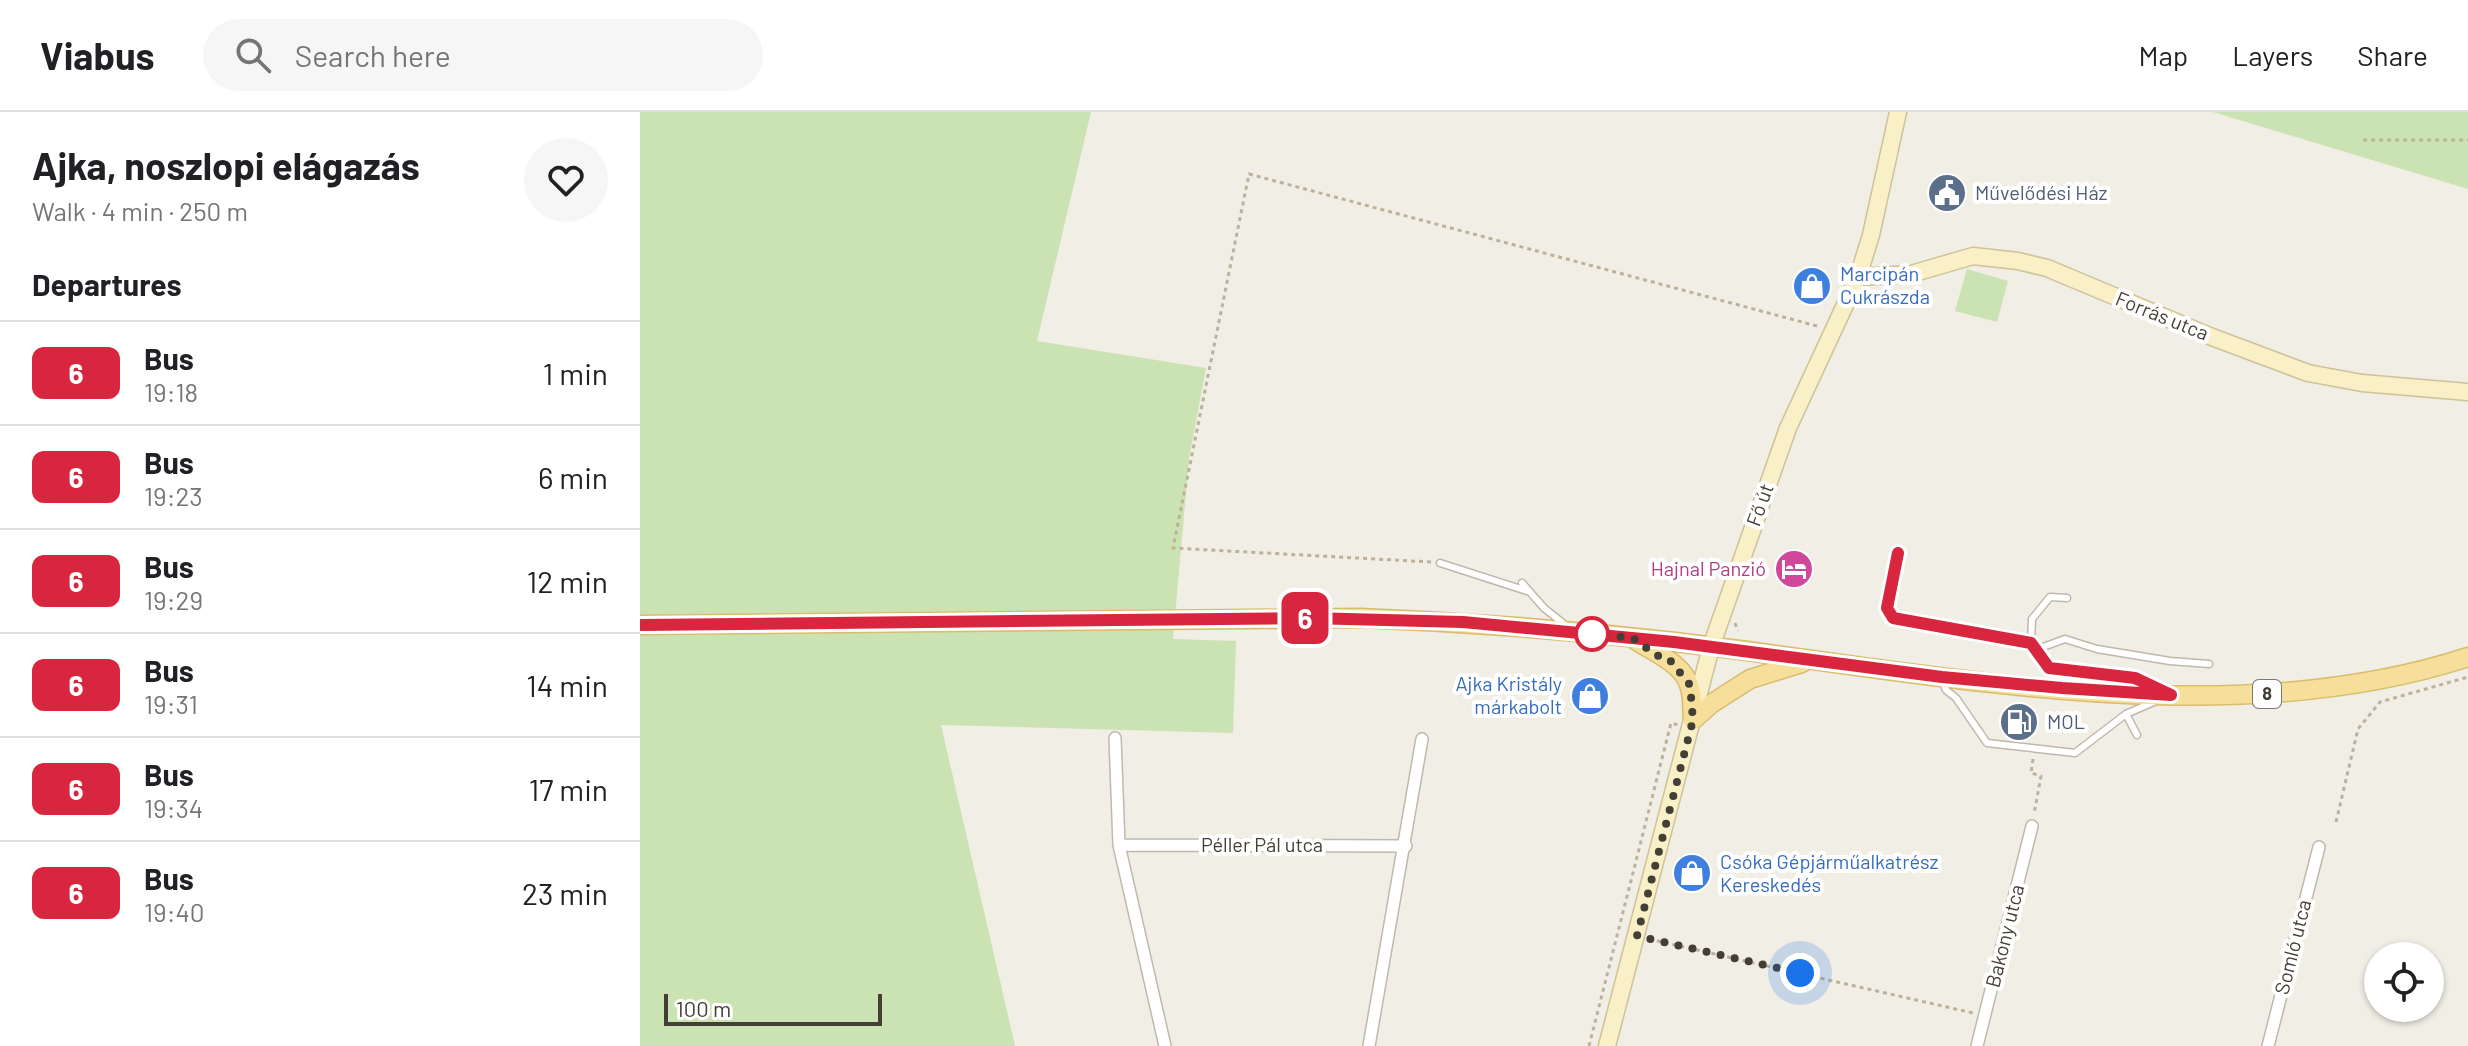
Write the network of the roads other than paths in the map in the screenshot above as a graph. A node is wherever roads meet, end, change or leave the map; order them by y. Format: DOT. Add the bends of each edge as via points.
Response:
graph roads {
  1 [pos="1898,112"];
  2 [pos="1858,277"];
  3 [pos="2468,392"];
  4 [pos="1898,553"];
  5 [pos="1440,563"];
  6 [pos="1522,583"];
  7 [pos="1530,592"];
  8 [pos="2067,598"];
  9 [pos="640,625"];
  10 [pos="1573,631"];
  11 [pos="1633,638"];
  12 [pos="2031,643"];
  13 [pos="1711,647"];
  14 [pos="2039,656"];
  15 [pos="2468,657"];
  16 [pos="1808,660"];
  17 [pos="2209,664"];
  18 [pos="1942,677"];
  19 [pos="2171,695"];
  20 [pos="2126,714"];
  21 [pos="1692,725"];
  22 [pos="2137,735"];
  23 [pos="1115,738"];
  24 [pos="1422,739"];
  25 [pos="2032,826"];
  26 [pos="1119,845"];
  27 [pos="1406,846"];
  28 [pos="2319,847"];
  29 [pos="1165,1046"];
  30 [pos="1369,1046"];
  31 [pos="1607,1046"];
  32 [pos="1977,1046"];
  33 [pos="2268,1046"];
  1 -- 2 [label="main road, Fő út"];
  2 -- 3 [label="main road, Forrás utca" via="1911,274 1973,256 2018,261 2308,373"];
  2 -- 13 [label="main road, Fő út" via="1788,428"];
  4 -- 12 [label="lane" via="1887,608 1893,618"];
  5 -- 7 [label="lane"];
  6 -- 7 [label="lane"];
  7 -- 10 [label="lane"];
  8 -- 12 [label="lane" via="2050,597 2032,619"];
  9 -- 10 [label="main road, 8" via="1361,618"];
  10 -- 11 [label="main road, 8"];
  11 -- 13 [label="main road, 8"];
  11 -- 21 [label="main road" via="1669,659 1690,685"];
  12 -- 14 [label="lane"];
  13 -- 16 [label="main road, 8"];
  13 -- 21 [label="main road, Fő út"];
  14 -- 17 [label="lane" via="2043,647 2065,639 2097,649"];
  14 -- 19 [label="lane" via="2049,668 2135,678"];
  15 -- 19 [label="main road, 8" via="2337,685 2255,695"];
  16 -- 18 [label="main road, 8"];
  16 -- 21 [label="main road" via="1750,679 1711,704"];
  18 -- 19 [label="main road, 8"];
  18 -- 20 [label="lane" via="1946,690 1987,743 2075,753"];
  19 -- 20 [label="lane"];
  20 -- 22 [label="lane"];
  21 -- 31 [label="main road, Fő út"];
  23 -- 26 [label="street"];
  24 -- 27 [label="street"];
  25 -- 32 [label="street, Bakony utca"];
  26 -- 27 [label="street, Péller Pál utca"];
  26 -- 29 [label="street"];
  27 -- 30 [label="street"];
  28 -- 33 [label="street, Somló utca"];
}
